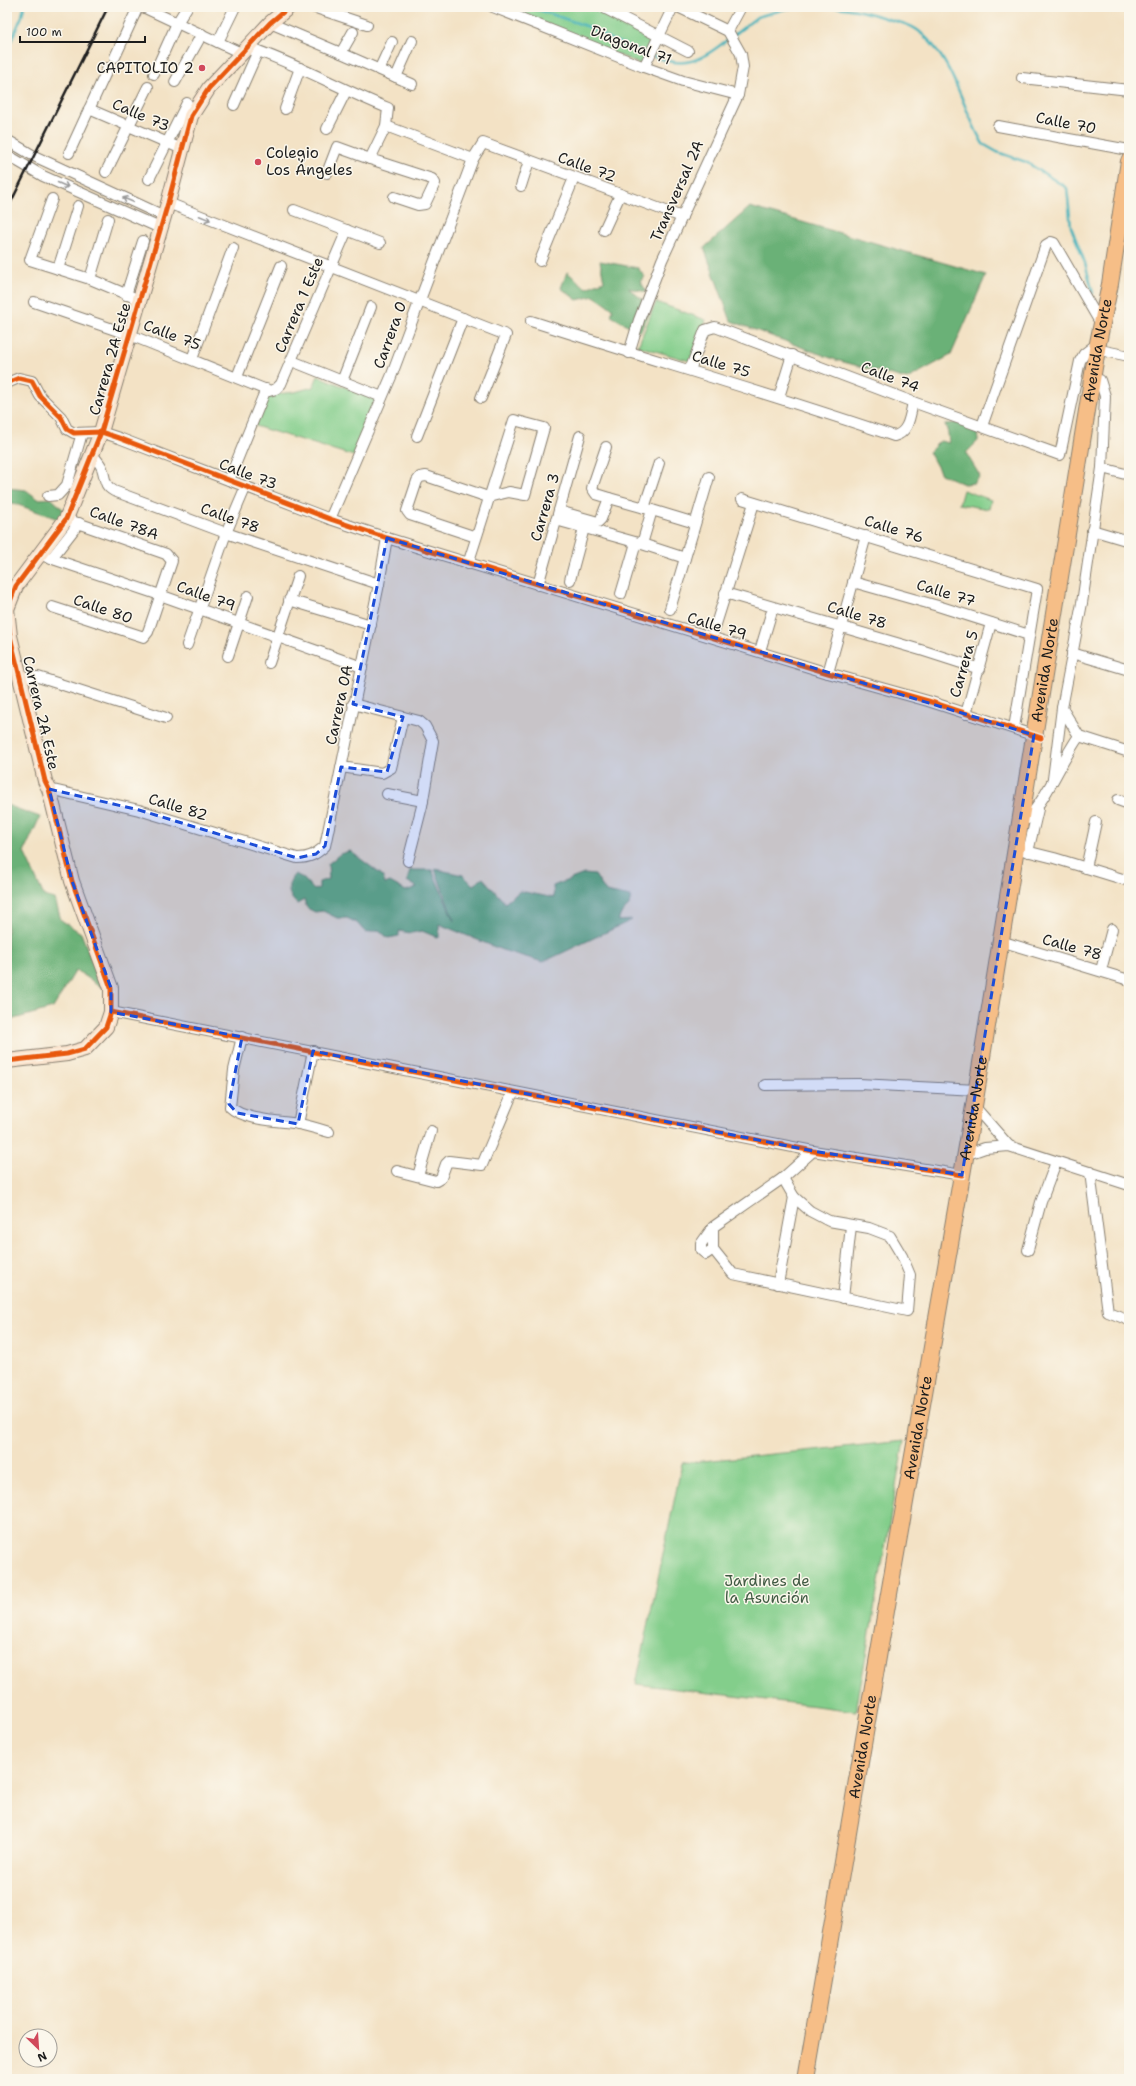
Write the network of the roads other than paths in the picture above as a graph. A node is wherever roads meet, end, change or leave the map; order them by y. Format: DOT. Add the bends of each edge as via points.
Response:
graph roads {
  1 [pos="138,7"];
  2 [pos="143,7"];
  3 [pos="187,7"];
  4 [pos="235,7"];
  5 [pos="289,7"];
  6 [pos="313,7"];
  7 [pos="493,7"];
  8 [pos="602,7"];
  9 [pos="674,7"];
  10 [pos="678,7"];
  11 [pos="739,8"];
  12 [pos="177,23"];
  13 [pos="270,23"];
  14 [pos="367,25"];
  15 [pos="728,31"];
  16 [pos="353,32"];
  17 [pos="202,34"];
  18 [pos="412,41"];
  19 [pos="657,41"];
  20 [pos="218,42"];
  21 [pos="392,42"];
  22 [pos="249,50"];
  23 [pos="688,52"];
  24 [pos="341,54"];
  25 [pos="115,57"];
  26 [pos="646,64"];
  27 [pos="108,68"];
  28 [pos="300,68"];
  29 [pos="379,70"];
  30 [pos="154,74"];
  31 [pos="396,77"];
  32 [pos="1022,78"];
  33 [pos="175,82"];
  34 [pos="412,84"];
  35 [pos="148,87"];
  36 [pos="1129,90"];
  37 [pos="346,91"];
  38 [pos="738,95"];
  39 [pos="187,103"];
  40 [pos="234,105"];
  41 [pos="89,109"];
  42 [pos="285,109"];
  43 [pos="128,126"];
  44 [pos="386,126"];
  45 [pos="998,126"];
  46 [pos="327,129"];
  47 [pos="7,140"];
  48 [pos="167,142"];
  49 [pos="483,143"];
  50 [pos="182,149"];
  51 [pos="1129,150"];
  52 [pos="68,153"];
  53 [pos="7,155"];
  54 [pos="370,159"];
  55 [pos="473,159"];
  56 [pos="528,161"];
  57 [pos="1129,161"];
  58 [pos="106,172"];
  59 [pos="327,173"];
  60 [pos="574,178"];
  61 [pos="149,179"];
  62 [pos="520,186"];
  63 [pos="620,195"];
  64 [pos="394,197"];
  65 [pos="52,199"];
  66 [pos="78,206"];
  67 [pos="294,210"];
  68 [pos="164,216"];
  69 [pos="682,217"];
  70 [pos="108,219"];
  71 [pos="1129,223"];
  72 [pos="347,230"];
  73 [pos="604,230"];
  74 [pos="143,241"];
  75 [pos="380,243"];
  76 [pos="233,248"];
  77 [pos="540,262"];
  78 [pos="282,266"];
  79 [pos="332,267"];
  80 [pos="58,269"];
  81 [pos="90,279"];
  82 [pos="126,295"];
  83 [pos="140,300"];
  84 [pos="418,300"];
  85 [pos="34,302"];
  86 [pos="371,307"];
  87 [pos="463,318"];
  88 [pos="531,321"];
  89 [pos="1101,324"];
  90 [pos="130,335"];
  91 [pos="1101,347"];
  92 [pos="629,353"];
  93 [pos="792,355"];
  94 [pos="1129,356"];
  95 [pos="192,359"];
  96 [pos="292,361"];
  97 [pos="690,370"];
  98 [pos="237,377"];
  99 [pos="1100,380"];
  100 [pos="342,381"];
  101 [pos="7,382"];
  102 [pos="271,389"];
  103 [pos="382,397"];
  104 [pos="779,397"];
  105 [pos="481,398"];
  106 [pos="913,402"];
  107 [pos="982,426"];
  108 [pos="101,432"];
  109 [pos="82,433"];
  110 [pos="417,436"];
  111 [pos="580,436"];
  112 [pos="606,447"];
  113 [pos="92,454"];
  114 [pos="659,463"];
  115 [pos="1102,468"];
  116 [pos="1129,475"];
  117 [pos="709,477"];
  118 [pos="229,480"];
  119 [pos="246,486"];
  120 [pos="48,496"];
  121 [pos="488,497"];
  122 [pos="609,498"];
  123 [pos="742,499"];
  124 [pos="754,503"];
  125 [pos="648,509"];
  126 [pos="558,516"];
  127 [pos="330,519"];
  128 [pos="72,521"];
  129 [pos="695,523"];
  130 [pos="584,528"];
  131 [pos="1092,530"];
  132 [pos="226,533"];
  133 [pos="866,536"];
  134 [pos="386,538"];
  135 [pos="476,538"];
  136 [pos="1129,541"];
  137 [pos="639,544"];
  138 [pos="44,557"];
  139 [pos="684,558"];
  140 [pos="468,564"];
  141 [pos="298,576"];
  142 [pos="570,580"];
  143 [pos="853,582"];
  144 [pos="379,584"];
  145 [pos="538,585"];
  146 [pos="726,593"];
  147 [pos="621,594"];
  148 [pos="160,595"];
  149 [pos="248,596"];
  150 [pos="290,600"];
  151 [pos="52,607"];
  152 [pos="670,608"];
  153 [pos="201,610"];
  154 [pos="771,614"];
  155 [pos="991,623"];
  156 [pos="240,624"];
  157 [pos="371,625"];
  158 [pos="841,626"];
  159 [pos="1029,635"];
  160 [pos="712,636"];
  161 [pos="278,638"];
  162 [pos="188,645"];
  163 [pos="760,651"];
  164 [pos="1072,653"];
  165 [pos="228,656"];
  166 [pos="269,663"];
  167 [pos="362,668"];
  168 [pos="980,669"];
  169 [pos="1129,670"];
  170 [pos="828,673"];
  171 [pos="20,677"];
  172 [pos="353,704"];
  173 [pos="1062,708"];
  174 [pos="966,714"];
  175 [pos="403,717"];
  176 [pos="166,718"];
  177 [pos="1014,728"];
  178 [pos="1037,736"];
  179 [pos="1079,736"];
  180 [pos="1129,752"];
  181 [pos="341,767"];
  182 [pos="1053,779"];
  183 [pos="47,785"];
  184 [pos="387,794"];
  185 [pos="1118,800"];
  186 [pos="423,801"];
  187 [pos="1129,804"];
  188 [pos="1039,807"];
  189 [pos="1027,819"];
  190 [pos="1096,822"];
  191 [pos="1025,851"];
  192 [pos="297,858"];
  193 [pos="408,861"];
  194 [pos="1086,868"];
  195 [pos="1128,879"];
  196 [pos="1112,929"];
  197 [pos="1007,943"];
  198 [pos="1101,970"];
  199 [pos="1129,980"];
  200 [pos="111,1012"];
  201 [pos="242,1037"];
  202 [pos="313,1051"];
  203 [pos="7,1061"];
  204 [pos="765,1086"];
  205 [pos="977,1090"];
  206 [pos="513,1092"];
  207 [pos="977,1110"];
  208 [pos="298,1124"];
  209 [pos="431,1131"];
  210 [pos="329,1132"];
  211 [pos="1009,1146"];
  212 [pos="813,1151"];
  213 [pos="968,1154"];
  214 [pos="1056,1162"];
  215 [pos="397,1171"];
  216 [pos="1090,1172"];
  217 [pos="962,1175"];
  218 [pos="418,1176"];
  219 [pos="783,1178"];
  220 [pos="1129,1185"];
  221 [pos="794,1197"];
  222 [pos="851,1226"];
  223 [pos="1028,1250"];
  224 [pos="778,1284"];
  225 [pos="843,1298"];
  226 [pos="1129,1320"];
  227 [pos="806,2079"];
  228 [pos="816,2079"];
  1 -- 25 [label="street"];
  2 -- 12 [label="street"];
  3 -- 12 [label="street"];
  4 -- 20 [label="street"];
  5 -- 13 [label="street, Carrera 2A Este"];
  6 -- 14 [label="street"];
  7 -- 26 [label="street, Diagonal 71"];
  8 -- 19 [label="street"];
  9 -- 19 [label="street"];
  10 -- 15 [label="street"];
  11 -- 15 [label="street"];
  12 -- 17 [label="street"];
  12 -- 30 [label="street"];
  13 -- 22 [label="street, Carrera 2A Este"];
  13 -- 24 [label="street"];
  15 -- 38 [label="street, Transversal 2A" via="741,54 743,67"];
  16 -- 24 [label="street"];
  17 -- 20 [label="street"];
  17 -- 33 [label="street"];
  18 -- 31 [label="street"];
  19 -- 23 [label="street"];
  19 -- 26 [label="street"];
  20 -- 22 [label="street"];
  21 -- 29 [label="street"];
  22 -- 28 [label="street"];
  22 -- 40 [label="street"];
  22 -- 50 [label="street, Carrera 2A Este" via="199,101 191,116"];
  24 -- 29 [label="street"];
  26 -- 38 [label="street, Diagonal 71" via="683,81"];
  27 -- 41 [label="street"];
  28 -- 37 [label="street"];
  28 -- 42 [label="street"];
  29 -- 31 [label="street"];
  31 -- 34 [label="street"];
  32 -- 36 [label="street"];
  35 -- 43 [label="street"];
  37 -- 44 [label="street" via="388,108"];
  37 -- 46 [label="street"];
  38 -- 69 [label="street, Transversal 2A"];
  39 -- 48 [label="street"];
  41 -- 43 [label="street, Calle 73"];
  41 -- 52 [label="street"];
  43 -- 48 [label="street, Calle 73"];
  43 -- 58 [label="street"];
  44 -- 54 [label="street"];
  44 -- 55 [label="street"];
  45 -- 51 [label="street, Calle 70"];
  68 -- 47 [label="street, one-way"];
  48 -- 50 [label="street, Calle 73"];
  48 -- 61 [label="street"];
  49 -- 55 [label="street, Carrera 0"];
  49 -- 56 [label="street, Calle 72"];
  50 -- 68 [label="street, Carrera 2A Este"];
  53 -- 68 [label="street, one-way" via="44,176"];
  54 -- 59 [label="street" via="337,148"];
  54 -- 64 [label="street" via="432,179 434,183 425,204 418,205"];
  55 -- 84 [label="street, Carrera 0"];
  56 -- 60 [label="street, Calle 72"];
  56 -- 62 [label="street"];
  57 -- 89 [label="main road, Avenida Norte" via="1110,284"];
  60 -- 63 [label="street, Calle 72"];
  60 -- 77 [label="street"];
  63 -- 69 [label="street, Calle 72"];
  63 -- 73 [label="street"];
  65 -- 80 [label="street" via="30,260"];
  66 -- 80 [label="street"];
  67 -- 72 [label="street"];
  68 -- 79 [label="street, one-way"];
  68 -- 83 [label="street, Carrera 2A Este"];
  69 -- 92 [label="street, Transversal 2A" via="651,288"];
  70 -- 81 [label="street"];
  71 -- 91 [label="main road, Avenida Norte"];
  72 -- 75 [label="street"];
  72 -- 79 [label="street, Carrera 1 Este"];
  74 -- 82 [label="street"];
  76 -- 95 [label="street"];
  78 -- 98 [label="street"];
  79 -- 84 [label="street"];
  79 -- 96 [label="street, Carrera 1 Este"];
  80 -- 81 [label="street"];
  81 -- 82 [label="street"];
  82 -- 83 [label="street"];
  83 -- 90 [label="street, Carrera 2A Este"];
  84 -- 87 [label="street"];
  84 -- 103 [label="street, Carrera 0"];
  85 -- 90 [label="street, Calle 75"];
  86 -- 100 [label="street"];
  87 -- 105 [label="street" via="506,335"];
  87 -- 110 [label="street"];
  88 -- 92 [label="street, Calle 75"];
  89 -- 91 [label="main road, Avenida Norte"];
  89 -- 107 [label="street" via="1054,243 1046,245"];
  90 -- 95 [label="street, Calle 75"];
  90 -- 108 [label="street, Carrera 2A Este"];
  91 -- 94 [label="street"];
  91 -- 99 [label="main road, Avenida Norte"];
  91 -- 107 [label="street, Calle 74" via="1084,354 1080,361 1060,455"];
  91 -- 178 [label="main road, Avenida Norte"];
  92 -- 97 [label="street, Calle 75"];
  93 -- 97 [label="street, Calle 74" via="715,327 705,330"];
  93 -- 104 [label="street"];
  93 -- 106 [label="street, Calle 74"];
  95 -- 98 [label="street, Calle 75"];
  96 -- 100 [label="street"];
  96 -- 102 [label="street, Carrera 1 Este" via="281,384"];
  97 -- 104 [label="street, Calle 75"];
  98 -- 102 [label="street, Calle 75"];
  99 -- 115 [label="street" via="1105,396"];
  99 -- 178 [label="main road, Avenida Norte"];
  100 -- 103 [label="street"];
  101 -- 109 [label="street" via="19,378 32,381 40,396 61,417 67,429 74,433"];
  102 -- 118 [label="street, Carrera 1 Este"];
  103 -- 127 [label="street, Carrera 0"];
  104 -- 106 [label="street, Calle 75" via="894,436 901,435 906,430"];
  106 -- 107 [label="street, Calle 74"];
  108 -- 109 [label="street"];
  108 -- 113 [label="street, Carrera 2A Este"];
  108 -- 118 [label="street, Calle 73"];
  109 -- 120 [label="street" via="67,485 58,495"];
  111 -- 126 [label="street, Carrera 3"];
  112 -- 122 [label="street" via="592,488 596,494"];
  113 -- 128 [label="street, Carrera 2A Este"];
  113 -- 132 [label="street, Calle 78" via="102,469 108,488"];
  114 -- 125 [label="street"];
  115 -- 116 [label="street"];
  115 -- 131 [label="street"];
  117 -- 129 [label="street"];
  118 -- 119 [label="street, Calle 73"];
  119 -- 127 [label="street, Calle 73"];
  119 -- 132 [label="street"];
  121 -- 121 [label="street" via="509,492 525,495 544,428 514,420"];
  121 -- 135 [label="street"];
  121 -- 135 [label="street" via="426,476 420,477 416,481 407,511 410,515"];
  122 -- 125 [label="street"];
  122 -- 126 [label="street" via="598,522"];
  123 -- 124 [label="street, Calle 76"];
  124 -- 133 [label="street, Calle 76"];
  124 -- 146 [label="street"];
  125 -- 129 [label="street"];
  125 -- 137 [label="street"];
  126 -- 130 [label="street"];
  126 -- 145 [label="street, Carrera 3"];
  127 -- 134 [label="street, Calle 73"];
  128 -- 138 [label="street, Carrera 2A Este"];
  128 -- 148 [label="street, Calle 78A" via="171,558"];
  129 -- 139 [label="street"];
  130 -- 137 [label="street"];
  130 -- 142 [label="street"];
  131 -- 136 [label="street"];
  131 -- 164 [label="street"];
  132 -- 144 [label="street, Calle 78"];
  132 -- 153 [label="street"];
  133 -- 143 [label="street"];
  133 -- 159 [label="street, Calle 76" via="1037,589"];
  134 -- 140 [label="street, Calle 79"];
  134 -- 144 [label="street, Carrera 0A"];
  135 -- 140 [label="street"];
  137 -- 139 [label="street"];
  137 -- 147 [label="street"];
  138 -- 148 [label="street, Calle 79"];
  138 -- 171 [label="street, Carrera 2A Este" via="16,586 7,608 10,636"];
  139 -- 152 [label="street"];
  140 -- 145 [label="street, Calle 79"];
  141 -- 150 [label="street"];
  143 -- 155 [label="street, Calle 77"];
  143 -- 158 [label="street"];
  144 -- 157 [label="street, Carrera 0A"];
  145 -- 160 [label="street, Calle 79"];
  146 -- 158 [label="street, Calle 78"];
  146 -- 160 [label="street"];
  148 -- 151 [label="street, Calle 80" via="145,636 140,637"];
  148 -- 153 [label="street, Calle 79"];
  149 -- 156 [label="street"];
  150 -- 157 [label="street"];
  150 -- 161 [label="street"];
  153 -- 156 [label="street, Calle 79"];
  153 -- 162 [label="street"];
  154 -- 163 [label="street"];
  155 -- 159 [label="street, Calle 77"];
  155 -- 168 [label="street, Carrera 5"];
  156 -- 161 [label="street, Calle 79"];
  156 -- 165 [label="street"];
  157 -- 167 [label="street, Carrera 0A"];
  158 -- 168 [label="street, Calle 78"];
  158 -- 170 [label="street"];
  159 -- 177 [label="street"];
  160 -- 163 [label="street, Calle 79"];
  161 -- 166 [label="street"];
  161 -- 167 [label="street, Calle 79"];
  163 -- 170 [label="street, Calle 79"];
  164 -- 169 [label="street"];
  164 -- 173 [label="street"];
  167 -- 172 [label="street, Carrera 0A"];
  168 -- 174 [label="street, Carrera 5"];
  170 -- 174 [label="street, Calle 79"];
  171 -- 176 [label="street" via="43,678"];
  171 -- 183 [label="street, Carrera 2A Este"];
  172 -- 175 [label="street"];
  172 -- 181 [label="street, Carrera 0A"];
  173 -- 179 [label="street"];
  173 -- 182 [label="street"];
  174 -- 177 [label="street, Calle 79"];
  175 -- 181 [label="street" via="387,772"];
  175 -- 186 [label="street" via="419,721 425,726 433,741"];
  177 -- 178 [label="street, Calle 79"];
  178 -- 189 [label="main road, Avenida Norte"];
  178 -- 205 [label="main road, Avenida Norte"];
  179 -- 180 [label="street"];
  179 -- 182 [label="street"];
  181 -- 192 [label="street, Carrera 0A" via="325,846 307,858"];
  182 -- 188 [label="street"];
  183 -- 192 [label="street, Calle 82"];
  183 -- 200 [label="street, Carrera 2A Este" via="72,881 110,988"];
  184 -- 186 [label="street"];
  185 -- 187 [label="street"];
  186 -- 193 [label="street"];
  188 -- 189 [label="street"];
  188 -- 191 [label="street"];
  189 -- 191 [label="main road, Avenida Norte"];
  190 -- 194 [label="street"];
  191 -- 194 [label="street"];
  191 -- 197 [label="main road, Avenida Norte"];
  194 -- 195 [label="street"];
  196 -- 198 [label="street"];
  197 -- 198 [label="street, Calle 78"];
  197 -- 207 [label="main road, Avenida Norte"];
  198 -- 199 [label="street, Calle 78"];
  200 -- 201 [label="street"];
  200 -- 203 [label="street" via="106,1027 85,1049 67,1054"];
  201 -- 202 [label="street"];
  201 -- 208 [label="street" via="234,1070 230,1107 237,1113"];
  202 -- 206 [label="street"];
  202 -- 208 [label="street"];
  204 -- 205 [label="street" via="859,1084"];
  205 -- 207 [label="main road, Avenida Norte"];
  206 -- 212 [label="street"];
  206 -- 218 [label="street" via="484,1164 480,1166 452,1161 446,1164 441,1178 437,1180"];
  207 -- 211 [label="street"];
  207 -- 213 [label="main road, Avenida Norte"];
  208 -- 210 [label="street"];
  209 -- 218 [label="street"];
  211 -- 213 [label="street" via="985,1148"];
  211 -- 214 [label="street"];
  212 -- 217 [label="street"];
  212 -- 219 [label="street"];
  213 -- 217 [label="main road, Avenida Norte"];
  213 -- 228 [label="main road, Avenida Norte"];
  214 -- 216 [label="street"];
  214 -- 223 [label="street" via="1041,1202"];
  215 -- 218 [label="street"];
  216 -- 220 [label="street"];
  216 -- 226 [label="street" via="1108,1312"];
  217 -- 227 [label="main road, Avenida Norte"];
  219 -- 221 [label="street"];
  219 -- 224 [label="street" via="713,1227 713,1249 733,1274"];
  221 -- 222 [label="street" via="810,1211 828,1221"];
  221 -- 224 [label="street"];
  222 -- 225 [label="street"];
  222 -- 225 [label="street" via="869,1228 890,1236 910,1275 907,1311"];
  224 -- 225 [label="street"];
}
